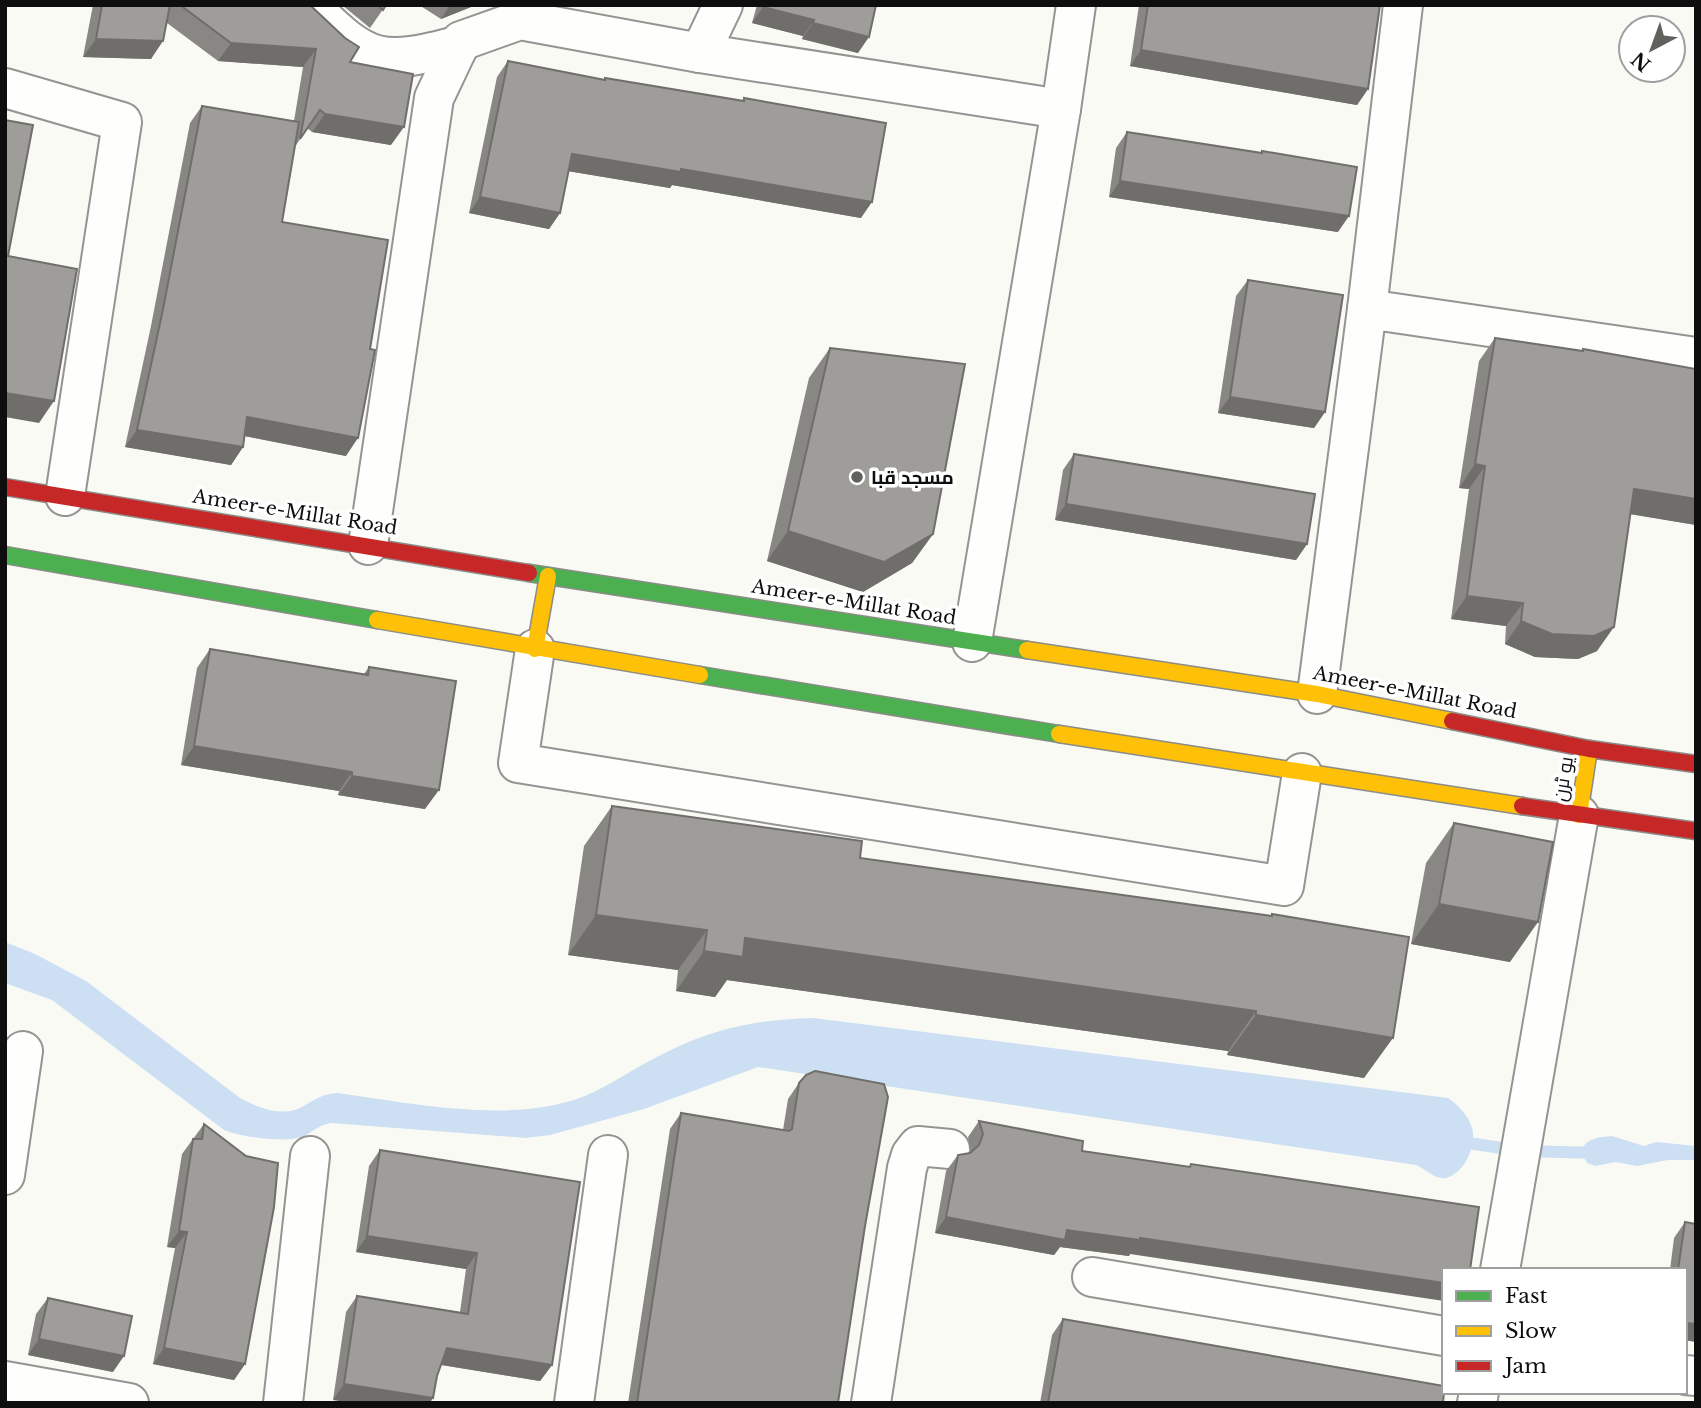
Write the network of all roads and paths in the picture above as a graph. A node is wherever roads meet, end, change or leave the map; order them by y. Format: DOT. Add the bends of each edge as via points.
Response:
graph roads {
  1 [pos="310,5"];
  2 [pos="723,5"];
  3 [pos="1076,5"];
  4 [pos="1403,5"];
  5 [pos="460,45"];
  6 [pos="700,54"];
  7 [pos="5,88"];
  8 [pos="1061,109"];
  9 [pos="1367,309"];
  10 [pos="1696,356"];
  11 [pos="5,487"];
  12 [pos="65,496"];
  13 [pos="368,545"];
  14 [pos="5,555"];
  15 [pos="548,576"];
  16 [pos="972,642"];
  17 [pos="536,649"];
  18 [pos="1317,694"];
  19 [pos="1589,749"];
  20 [pos="1696,764"];
  21 [pos="1302,773"];
  22 [pos="1579,815"];
  23 [pos="1696,831"];
  24 [pos="23,1051"];
  25 [pos="950,1149"];
  26 [pos="608,1155"];
  27 [pos="310,1156"];
  28 [pos="5,1175"];
  29 [pos="1500,1268"];
  30 [pos="1092,1277"];
  31 [pos="1442,1336"];
  32 [pos="5,1381"];
  33 [pos="129,1403"];
  34 [pos="283,1403"];
  35 [pos="574,1403"];
  36 [pos="871,1403"];
  1 -- 5 [label="street" via="338,33 380,57 417,56"];
  2 -- 6 [label="street"];
  3 -- 8 [label="street"];
  4 -- 9 [label="street"];
  5 -- 6 [label="street" via="520,20"];
  5 -- 13 [label="street" via="434,98"];
  6 -- 8 [label="street"];
  7 -- 12 [label="street" via="122,122"];
  8 -- 16 [label="street"];
  9 -- 10 [label="street"];
  9 -- 18 [label="street"];
  11 -- 12 [label="main road, Ameer-e-Millat Road"];
  12 -- 13 [label="main road, Ameer-e-Millat Road"];
  13 -- 15 [label="main road, Ameer-e-Millat Road"];
  14 -- 17 [label="main road"];
  15 -- 16 [label="main road, Ameer-e-Millat Road"];
  15 -- 17 [label="main road"];
  16 -- 18 [label="main road, Ameer-e-Millat Road"];
  17 -- 21 [label="main road"];
  17 -- 21 [label="street" via="518,764 1283,886"];
  18 -- 19 [label="main road, Ameer-e-Millat Road"];
  19 -- 20 [label="main road, Ameer-e-Millat Road"];
  19 -- 22 [label="main road, یو ٹرن"];
  21 -- 22 [label="main road"];
  22 -- 23 [label="main road"];
  22 -- 29 [label="street"];
  24 -- 28 [label="street"];
  25 -- 36 [label="street" via="919,1146 911,1155"];
  26 -- 35 [label="street"];
  27 -- 34 [label="street"];
  30 -- 31 [label="street"];
  32 -- 33 [label="street"];
}
